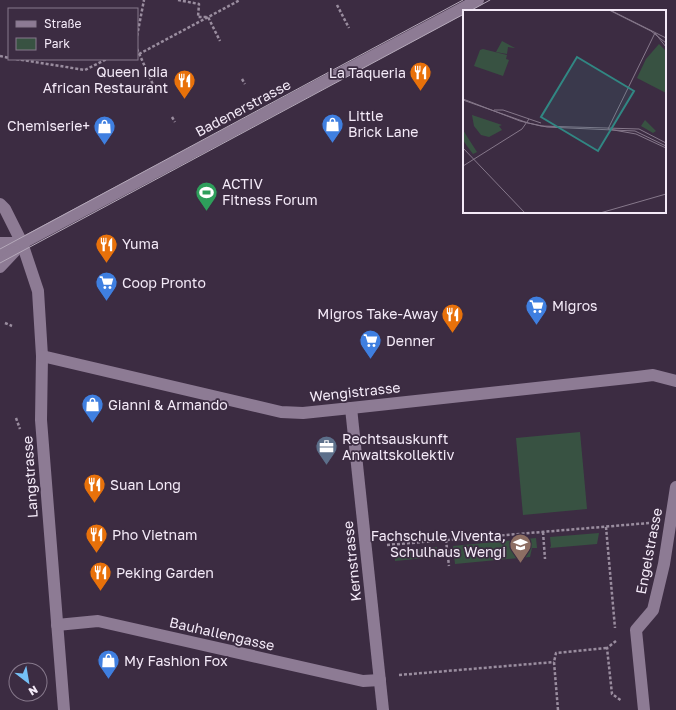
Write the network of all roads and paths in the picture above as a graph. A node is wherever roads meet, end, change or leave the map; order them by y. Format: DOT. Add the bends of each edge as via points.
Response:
graph roads {
  1 [pos="144,0"];
  2 [pos="178,0"];
  3 [pos="240,0"];
  4 [pos="478,0"];
  5 [pos="336,5"];
  6 [pos="208,17"];
  7 [pos="349,28"];
  8 [pos="138,31"];
  9 [pos="220,41"];
  10 [pos="139,54"];
  11 [pos="22,60"];
  12 [pos="105,60"];
  13 [pos="242,79"];
  14 [pos="245,84"];
  15 [pos="155,89"];
  16 [pos="172,117"];
  17 [pos="175,122"];
  18 [pos="0,204"];
  19 [pos="0,243"];
  20 [pos="22,243"];
  21 [pos="0,255"];
  22 [pos="0,267"];
  23 [pos="6,323"];
  24 [pos="12,326"];
  25 [pos="42,356"];
  26 [pos="676,382"];
  27 [pos="351,408"];
  28 [pos="676,487"];
  29 [pos="656,522"];
  30 [pos="606,527"];
  31 [pos="542,532"];
  32 [pos="446,540"];
  33 [pos="387,545"];
  34 [pos="545,559"];
  35 [pos="449,566"];
  36 [pos="57,625"];
  37 [pos="606,648"];
  38 [pos="554,662"];
  39 [pos="399,675"];
  40 [pos="380,680"];
  41 [pos="623,702"];
  42 [pos="644,706"];
  43 [pos="64,710"];
  44 [pos="383,710"];
  45 [pos="558,710"];
  1 -- 8 [label="path"];
  2 -- 6 [label="path" via="199,4 198,17"];
  3 -- 6 [label="path"];
  4 -- 20 [label="street, Badenerstrasse"];
  5 -- 7 [label="path"];
  6 -- 9 [label="path"];
  6 -- 10 [label="path"];
  10 -- 15 [label="path"];
  11 -- 12 [label="path" via="85,70"];
  13 -- 14 [label="path"];
  16 -- 17 [label="path"];
  18 -- 20 [label="street, Langstrasse"];
  19 -- 20 [label="street, Badenerstrasse"];
  20 -- 21 [label="street, Badenerstrasse"];
  20 -- 22 [label="street, Badenerstrasse"];
  20 -- 25 [label="street, Langstrasse" via="38,291"];
  23 -- 24 [label="path"];
  25 -- 27 [label="street, Wengistrasse" via="281,412"];
  25 -- 36 [label="street, Langstrasse" via="41,420"];
  26 -- 27 [label="street, Wengistrasse" via="654,375 637,376"];
  27 -- 40 [label="street, Kernstrasse"];
  28 -- 42 [label="street, Engelstrasse" via="664,564 652,610 636,630"];
  29 -- 30 [label="path"];
  30 -- 31 [label="path"];
  30 -- 37 [label="path" via="616,642"];
  31 -- 32 [label="path"];
  31 -- 34 [label="path"];
  32 -- 33 [label="path"];
  32 -- 35 [label="path"];
  36 -- 40 [label="street, Bauhallengasse" via="98,621 363,681"];
  36 -- 43 [label="street, Langstrasse"];
  37 -- 38 [label="path" via="556,653"];
  37 -- 41 [label="path" via="612,694"];
  38 -- 39 [label="path"];
  38 -- 45 [label="path"];
  40 -- 44 [label="street, Kernstrasse"];
}
